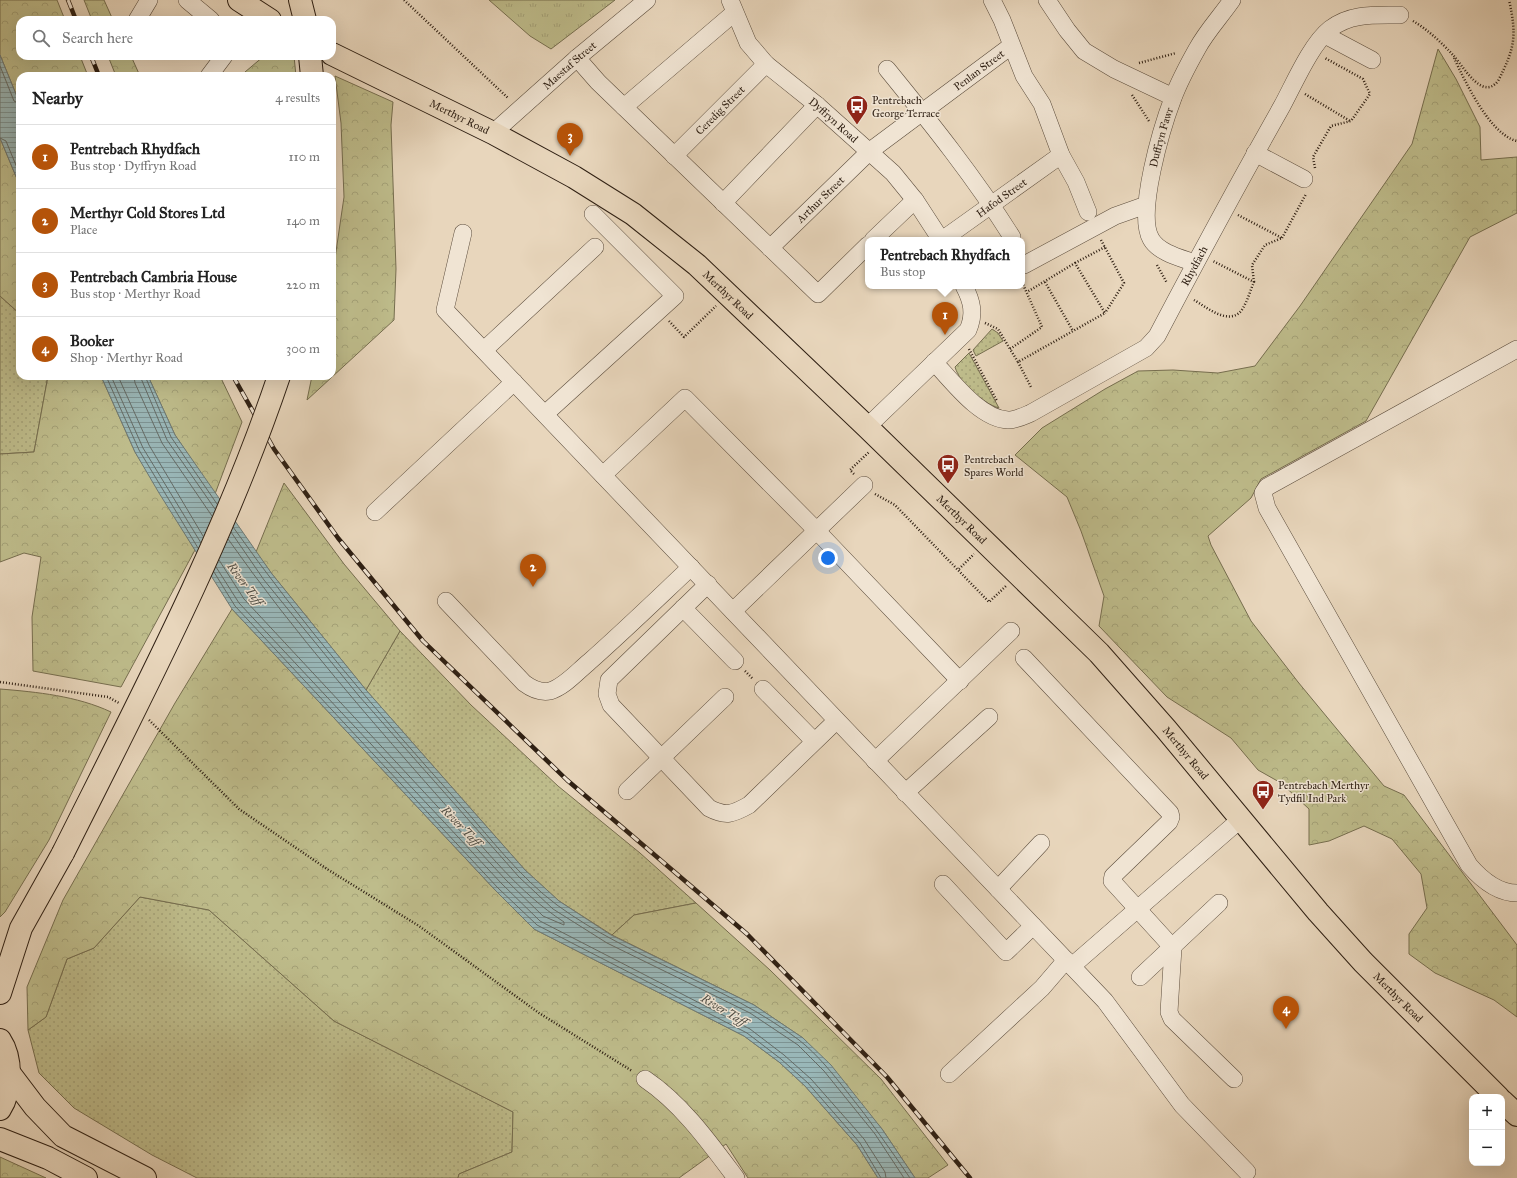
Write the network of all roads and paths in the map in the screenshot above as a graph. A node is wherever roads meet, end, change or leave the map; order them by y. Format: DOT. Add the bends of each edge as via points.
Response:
graph roads {
  1 [pos="149,0"];
  2 [pos="187,0"];
  3 [pos="238,0"];
  4 [pos="300,0"];
  5 [pos="404,0"];
  6 [pos="647,0"];
  7 [pos="992,0"];
  8 [pos="1047,0"];
  9 [pos="1232,0"];
  10 [pos="1509,0"];
  11 [pos="732,6"];
  12 [pos="1400,15"];
  13 [pos="140,16"];
  14 [pos="206,16"];
  15 [pos="264,16"];
  16 [pos="304,16"];
  17 [pos="1324,35"];
  18 [pos="1011,46"];
  19 [pos="1516,48"];
  20 [pos="1312,50"];
  21 [pos="1452,54"];
  22 [pos="336,56"];
  23 [pos="577,58"];
  24 [pos="221,60"];
  25 [pos="310,60"];
  26 [pos="1372,60"];
  27 [pos="766,64"];
  28 [pos="887,69"];
  29 [pos="211,72"];
  30 [pos="312,72"];
  31 [pos="1292,87"];
  32 [pos="1173,97"];
  33 [pos="817,105"];
  34 [pos="624,107"];
  35 [pos="518,109"];
  36 [pos="922,111"];
  37 [pos="493,133"];
  38 [pos="1517,141"];
  39 [pos="870,151"];
  40 [pos="1255,153"];
  41 [pos="1061,155"];
  42 [pos="674,156"];
  43 [pos="1304,179"];
  44 [pos="915,200"];
  45 [pos="723,203"];
  46 [pos="991,204"];
  47 [pos="1146,204"];
  48 [pos="1225,208"];
  49 [pos="593,214"];
  50 [pos="1091,219"];
  51 [pos="463,233"];
  52 [pos="876,237"];
  53 [pos="940,237"];
  54 [pos="946,237"];
  55 [pos="1012,237"];
  56 [pos="595,246"];
  57 [pos="1105,247"];
  58 [pos="770,248"];
  59 [pos="865,248"];
  60 [pos="1198,259"];
  61 [pos="1075,263"];
  62 [pos="1025,271"];
  63 [pos="1025,282"];
  64 [pos="1045,282"];
  65 [pos="1254,282"];
  66 [pos="965,289"];
  67 [pos="1027,292"];
  68 [pos="1180,292"];
  69 [pos="728,293"];
  70 [pos="658,311"];
  71 [pos="1106,313"];
  72 [pos="972,321"];
  73 [pos="1073,331"];
  74 [pos="958,340"];
  75 [pos="1010,349"];
  76 [pos="1517,349"];
  77 [pos="484,350"];
  78 [pos="934,362"];
  79 [pos="1018,362"];
  80 [pos="278,380"];
  81 [pos="514,382"];
  82 [pos="1031,387"];
  83 [pos="545,414"];
  84 [pos="1008,420"];
  85 [pos="874,434"];
  86 [pos="603,474"];
  87 [pos="864,485"];
  88 [pos="375,512"];
  89 [pos="816,530"];
  90 [pos="691,567"];
  91 [pos="708,584"];
  92 [pos="446,601"];
  93 [pos="989,602"];
  94 [pos="683,608"];
  95 [pos="733,611"];
  96 [pos="1011,630"];
  97 [pos="1024,658"];
  98 [pos="735,660"];
  99 [pos="960,681"];
  100 [pos="0,682"];
  101 [pos="763,689"];
  102 [pos="725,697"];
  103 [pos="121,704"];
  104 [pos="146,717"];
  105 [pos="989,717"];
  106 [pos="836,721"];
  107 [pos="814,741"];
  108 [pos="661,758"];
  109 [pos="875,761"];
  110 [pos="627,791"];
  111 [pos="906,793"];
  112 [pos="1242,818"];
  113 [pos="1041,843"];
  114 [pos="943,884"];
  115 [pos="998,890"];
  116 [pos="1517,893"];
  117 [pos="1219,903"];
  118 [pos="1138,910"];
  119 [pos="1033,926"];
  120 [pos="21,928"];
  121 [pos="0,946"];
  122 [pos="1173,948"];
  123 [pos="1069,963"];
  124 [pos="1140,977"];
  125 [pos="0,993"];
  126 [pos="0,1040"];
  127 [pos="10,1074"];
  128 [pos="949,1074"];
  129 [pos="645,1079"];
  130 [pos="1234,1079"];
  131 [pos="1495,1094"];
  132 [pos="1505,1104"];
  133 [pos="0,1109"];
  134 [pos="1517,1115"];
  135 [pos="0,1138"];
  136 [pos="1247,1172"];
  137 [pos="86,1178"];
  138 [pos="145,1178"];
  139 [pos="736,1178"];
  1 -- 13 [label="street"];
  2 -- 14 [label="street"];
  3 -- 15 [label="main road"];
  4 -- 16 [label="main road"];
  5 -- 35 [label="path"];
  6 -- 23 [label="street, Maestaf Street"];
  7 -- 18 [label="street"];
  8 -- 32 [label="street" via="1084,51 1114,69"];
  9 -- 32 [label="street, Duffryn Fawr" via="1198,48"];
  10 -- 19 [label="path" via="1516,17"];
  11 -- 27 [label="street, Dyffryn Road" via="748,43"];
  11 -- 34 [label="street"];
  12 -- 17 [label="street, Rhydfach" via="1369,14 1344,20"];
  12 -- 21 [label="path" via="1420,25"];
  17 -- 20 [label="street, Rhydfach"];
  17 -- 26 [label="street"];
  18 -- 36 [label="street, Penlan Street"];
  18 -- 41 [label="street" via="1024,76 1042,104"];
  19 -- 21 [label="path" via="1498,81 1489,87 1482,86 1475,80"];
  20 -- 31 [label="street, Rhydfach"];
  20 -- 31 [label="path" via="1363,79 1370,94 1351,121"];
  21 -- 38 [label="path" via="1472,95 1507,137"];
  22 -- 37 [label="main road, Merthyr Road"];
  23 -- 34 [label="street"];
  23 -- 35 [label="street, Maestaf Street"];
  24 -- 29 [label="street"];
  25 -- 30 [label="main road"];
  27 -- 33 [label="street, Dyffryn Road"];
  27 -- 42 [label="street, Ceredig Street"];
  28 -- 36 [label="street"];
  31 -- 40 [label="street, Rhydfach"];
  32 -- 47 [label="street, Duffryn Fawr" via="1160,138"];
  33 -- 39 [label="street, Dyffryn Road"];
  33 -- 45 [label="street"];
  34 -- 42 [label="street"];
  35 -- 37 [label="street, Maestaf Street"];
  36 -- 39 [label="street, Penlan Street"];
  36 -- 46 [label="street"];
  37 -- 69 [label="main road, Merthyr Road" via="574,177 633,214 698,265"];
  39 -- 44 [label="street, Dyffryn Road" via="893,173"];
  39 -- 58 [label="street, Arthur Street"];
  40 -- 43 [label="street"];
  40 -- 48 [label="street, Rhydfach"];
  41 -- 46 [label="street, Hafod Street"];
  41 -- 50 [label="street" via="1076,182"];
  42 -- 45 [label="street"];
  44 -- 52 [label="street"];
  44 -- 53 [label="street, Dyffryn Road"];
  45 -- 58 [label="street"];
  46 -- 54 [label="street, Hafod Street"];
  46 -- 55 [label="street"];
  47 -- 50 [label="street" via="1115,216"];
  47 -- 60 [label="street, Duffryn Fawr" via="1147,230 1158,248"];
  48 -- 60 [label="street, Rhydfach"];
  48 -- 65 [label="path" via="1282,238 1264,245 1252,265"];
  49 -- 70 [label="street" via="675,296"];
  50 -- 57 [label="path"];
  50 -- 62 [label="street"];
  51 -- 77 [label="street" via="446,310"];
  56 -- 77 [label="street"];
  57 -- 61 [label="path"];
  57 -- 71 [label="path" via="1124,283"];
  58 -- 59 [label="street" via="818,294"];
  60 -- 65 [label="path"];
  60 -- 68 [label="street, Rhydfach"];
  61 -- 64 [label="path"];
  61 -- 71 [label="path"];
  63 -- 67 [label="path"];
  64 -- 67 [label="path"];
  64 -- 73 [label="path"];
  65 -- 68 [label="path" via="1241,310 1227,317"];
  66 -- 72 [label="street" via="971,303"];
  67 -- 75 [label="path" via="1042,327"];
  68 -- 84 [label="street, Rhydfach" via="1157,336 1146,348 1031,413"];
  69 -- 70 [label="path" via="684,337"];
  69 -- 85 [label="main road, Merthyr Road"];
  70 -- 83 [label="street"];
  71 -- 73 [label="path"];
  72 -- 74 [label="street" via="968,330"];
  72 -- 75 [label="path" via="990,324 998,329"];
  73 -- 79 [label="path"];
  74 -- 78 [label="street"];
  74 -- 84 [label="path" via="970,350"];
  75 -- 79 [label="path"];
  76 -- 116 [label="street" via="1267,487 1263,493 1267,508 1469,865 1492,885"];
  77 -- 81 [label="street"];
  78 -- 84 [label="street" via="982,411 993,417"];
  78 -- 85 [label="street"];
  79 -- 82 [label="path"];
  80 -- 120 [label="main road, bridge" via="233,500 193,591 63,853"];
  81 -- 83 [label="street"];
  81 -- 88 [label="street"];
  83 -- 86 [label="street"];
  85 -- 87 [label="path" via="850,470"];
  85 -- 112 [label="main road, Merthyr Road" via="1099,653"];
  86 -- 89 [label="street" via="685,398"];
  86 -- 90 [label="street"];
  87 -- 89 [label="street"];
  87 -- 93 [label="path" via="871,492 895,505"];
  89 -- 95 [label="street"];
  89 -- 99 [label="street"];
  90 -- 91 [label="street"];
  90 -- 92 [label="street" via="621,634 557,688 549,691 532,689 524,684"];
  91 -- 94 [label="street"];
  91 -- 95 [label="street"];
  94 -- 98 [label="street"];
  94 -- 108 [label="street" via="609,680 607,694 611,705"];
  95 -- 106 [label="street"];
  96 -- 99 [label="street"];
  97 -- 118 [label="street" via="1170,813 1169,822 1113,876 1112,881"];
  98 -- 101 [label="path"];
  99 -- 109 [label="street"];
  100 -- 103 [label="path" via="108,697"];
  101 -- 107 [label="street"];
  102 -- 108 [label="street"];
  104 -- 129 [label="path" via="239,809 327,869 419,926 540,1012"];
  105 -- 111 [label="street"];
  106 -- 107 [label="street"];
  106 -- 109 [label="street"];
  107 -- 108 [label="street" via="749,805 736,813 721,814 709,808"];
  108 -- 110 [label="street"];
  109 -- 111 [label="street"];
  111 -- 115 [label="street"];
  112 -- 118 [label="street"];
  112 -- 131 [label="main road, Merthyr Road" via="1318,912 1363,962"];
  113 -- 115 [label="street"];
  114 -- 119 [label="street" via="1006,952"];
  115 -- 119 [label="street"];
  117 -- 122 [label="street"];
  118 -- 122 [label="street"];
  118 -- 123 [label="street"];
  119 -- 123 [label="street"];
  120 -- 121 [label="main road"];
  120 -- 125 [label="main road"];
  122 -- 124 [label="street"];
  122 -- 130 [label="street" via="1169,1012 1172,1019"];
  123 -- 128 [label="street"];
  123 -- 136 [label="street" via="1105,1001 1182,1105"];
  126 -- 127 [label="main road" via="5,1047"];
  127 -- 133 [label="main road"];
  127 -- 138 [label="main road" via="35,1108 63,1136"];
  129 -- 139 [label="street" via="660,1089 699,1128"];
  132 -- 134 [label="main road"];
  135 -- 137 [label="main road" via="48,1158"];
}
